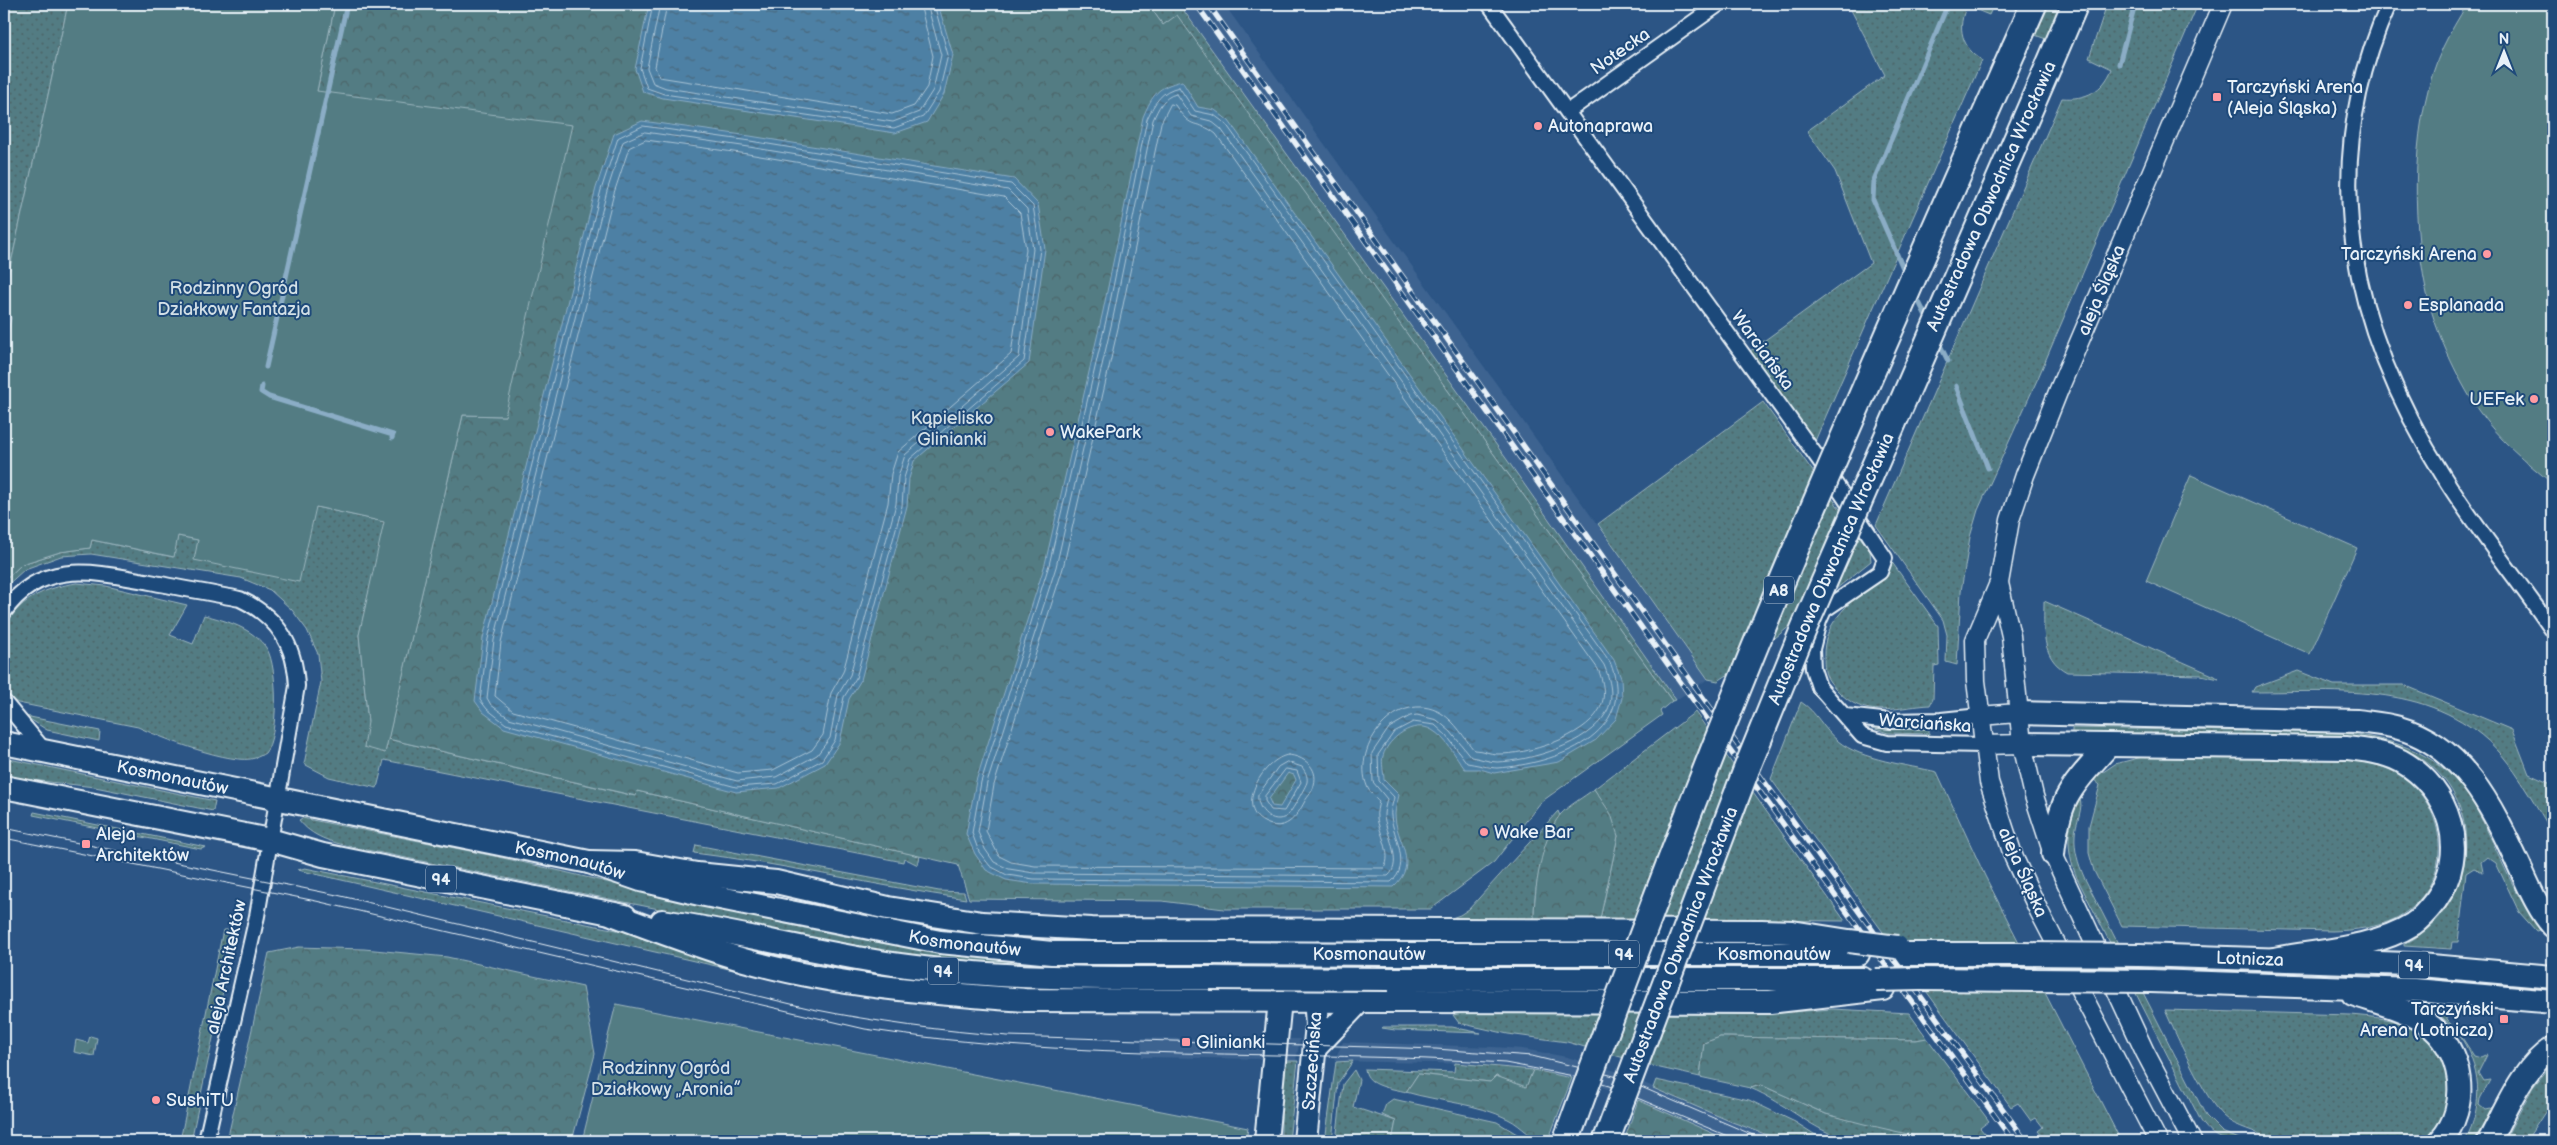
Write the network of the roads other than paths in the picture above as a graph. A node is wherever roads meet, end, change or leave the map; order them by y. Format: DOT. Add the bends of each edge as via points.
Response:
graph roads {
  1 [pos="1489,4"];
  2 [pos="1720,4"];
  3 [pos="2034,4"];
  4 [pos="2075,4"];
  5 [pos="2223,4"];
  6 [pos="2389,4"];
  7 [pos="1567,112"];
  8 [pos="1999,583"];
  9 [pos="4,612"];
  10 [pos="2553,631"];
  11 [pos="4,702"];
  12 [pos="2017,713"];
  13 [pos="1845,716"];
  14 [pos="1980,716"];
  15 [pos="4,743"];
  16 [pos="2022,744"];
  17 [pos="1983,745"];
  18 [pos="2108,746"];
  19 [pos="44,751"];
  20 [pos="4,787"];
  21 [pos="278,800"];
  22 [pos="270,840"];
  23 [pos="2053,854"];
  24 [pos="588,862"];
  25 [pos="612,914"];
  26 [pos="2553,926"];
  27 [pos="1302,930"];
  28 [pos="1854,948"];
  29 [pos="1946,954"];
  30 [pos="2274,959"];
  31 [pos="2553,978"];
  32 [pos="1880,984"];
  33 [pos="2336,987"];
  34 [pos="1280,1002"];
  35 [pos="1316,1002"];
  36 [pos="1359,1002"];
  37 [pos="2553,1002"];
  38 [pos="1317,1046"];
  39 [pos="2553,1048"];
  40 [pos="206,1141"];
  41 [pos="1266,1141"];
  42 [pos="1305,1141"];
  43 [pos="1566,1141"];
  44 [pos="1606,1141"];
  45 [pos="2158,1141"];
  46 [pos="2192,1141"];
  47 [pos="2440,1141"];
  48 [pos="2489,1141"];
  1 -- 7 [label="street, Warciańska"];
  2 -- 7 [label="street, Notecka"];
  3 -- 43 [label="highway, Autostradowa Obwodnica Wrocławia / A8, bridge" via="1862,392 1768,617 1672,857"];
  4 -- 44 [label="highway, Autostradowa Obwodnica Wrocławia / A8, bridge" via="1800,637"];
  5 -- 8 [label="street, aleja Śląska" via="2028,466 2010,520"];
  6 -- 10 [label="street" via="2365,69 2352,133 2350,229 2358,278 2371,326 2410,417 2443,477 2519,576"];
  7 -- 13 [label="street, Warciańska" via="1820,462 1885,558 1880,572 1824,610 1819,620 1812,648 1813,670 1819,687"];
  8 -- 12 [label="street, aleja Śląska" via="2011,636"];
  8 -- 14 [label="street, aleja Śląska" via="1975,640"];
  9 -- 21 [label="street, aleja Architektów" via="12,600 32,585 62,574 88,571 240,598 257,607 271,619 288,643 296,664 297,686"];
  11 -- 19 [label="street"];
  12 -- 14 [label="street"];
  12 -- 16 [label="street, aleja Śląska"];
  12 -- 26 [label="main road" via="2357,721 2399,728 2446,752 2482,793 2534,896"];
  13 -- 14 [label="street, Warciańska" via="1930,721"];
  13 -- 17 [label="street, Warciańska" via="1862,736 1886,743"];
  14 -- 17 [label="street, aleja Śląska"];
  15 -- 19 [label="main road, Kosmonautów / 94"];
  16 -- 17 [label="street"];
  16 -- 18 [label="main road"];
  16 -- 23 [label="street, aleja Śląska" via="2034,796"];
  17 -- 45 [label="street, aleja Śląska" via="1994,801 2014,858"];
  18 -- 23 [label="main road" via="2066,797 2056,825"];
  18 -- 30 [label="main road" via="2346,748 2377,752 2400,760 2426,779 2436,791 2448,814 2454,841 2445,887 2426,913 2390,936"];
  19 -- 21 [label="main road, Kosmonautów / 94"];
  20 -- 22 [label="main road, Kosmonautów / 94"];
  21 -- 22 [label="street, aleja Architektów"];
  21 -- 24 [label="main road, Kosmonautów / 94"];
  22 -- 25 [label="main road, Kosmonautów / 94" via="323,855"];
  22 -- 40 [label="street, aleja Architektów" via="236,1013"];
  23 -- 46 [label="street, aleja Śląska" via="2145,1052"];
  24 -- 27 [label="main road" via="635,864 776,882 888,908 982,923 1092,929"];
  24 -- 28 [label="main road, Kosmonautów / 94, bridge" via="641,880 700,894 940,942 1052,953 1389,954"];
  25 -- 32 [label="main road, Kosmonautów / 94, bridge" via="906,966 979,975"];
  25 -- 34 [label="main road" via="745,960 920,992 1025,1000"];
  27 -- 28 [label="main road" via="1792,932"];
  27 -- 34 [label="main road, Szczecińska" via="1283,970"];
  27 -- 35 [label="main road, Szczecińska" via="1313,969"];
  28 -- 29 [label="main road, Kosmonautów / 94"];
  29 -- 30 [label="main road, Lotnicza / 94, bridge"];
  30 -- 31 [label="main road, Lotnicza / 94" via="2419,965"];
  32 -- 33 [label="main road, Lotnicza / 94, bridge" via="2033,980"];
  32 -- 36 [label="main road" via="1770,1002"];
  33 -- 37 [label="main road, Lotnicza / 94"];
  33 -- 47 [label="main road" via="2426,1022 2449,1048 2458,1072 2460,1099 2448,1132"];
  34 -- 35 [label="main road"];
  34 -- 41 [label="main road, Szczecińska"];
  35 -- 36 [label="main road"];
  35 -- 38 [label="main road, Szczecińska"];
  36 -- 38 [label="main road"];
  38 -- 42 [label="main road, Szczecińska"];
  39 -- 48 [label="main road" via="2522,1081"];
}
